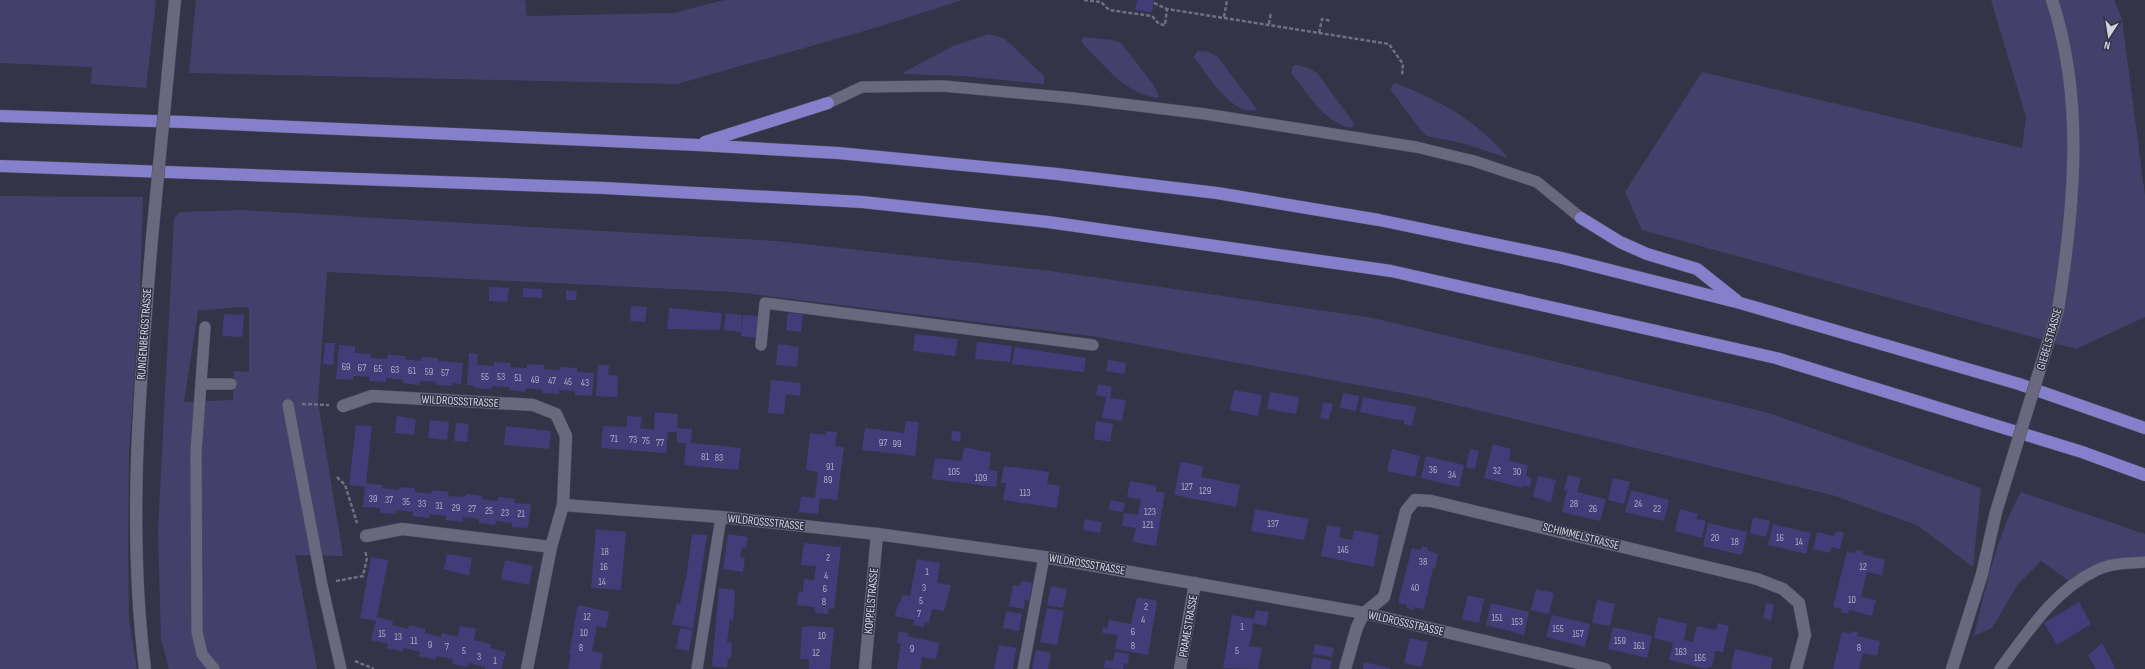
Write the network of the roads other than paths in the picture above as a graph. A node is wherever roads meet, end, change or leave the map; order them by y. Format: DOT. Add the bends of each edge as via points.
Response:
graph roads {
  1 [pos="175,0"];
  2 [pos="2052,0"];
  3 [pos="828,103"];
  4 [pos="0,116"];
  5 [pos="698,145"];
  6 [pos="0,166"];
  7 [pos="1581,218"];
  8 [pos="1740,303"];
  9 [pos="205,326"];
  10 [pos="1093,344"];
  11 [pos="761,345"];
  12 [pos="201,384"];
  13 [pos="231,384"];
  14 [pos="288,405"];
  15 [pos="343,406"];
  16 [pos="2145,428"];
  17 [pos="2145,474"];
  18 [pos="563,505"];
  19 [pos="721,517"];
  20 [pos="877,534"];
  21 [pos="366,536"];
  22 [pos="551,546"];
  23 [pos="1044,557"];
  24 [pos="2145,562"];
  25 [pos="1195,583"];
  26 [pos="1364,613"];
  27 [pos="145,669"];
  28 [pos="214,669"];
  29 [pos="341,669"];
  30 [pos="527,669"];
  31 [pos="697,669"];
  32 [pos="865,669"];
  33 [pos="1023,669"];
  34 [pos="1180,669"];
  35 [pos="1345,669"];
  36 [pos="1605,669"];
  37 [pos="1796,669"];
  38 [pos="1952,669"];
  39 [pos="2000,669"];
  1 -- 27 [label="street, RUNGENBERGSTRASSE, bridge" via="142,356 135,538 139,617"];
  2 -- 38 [label="street, GIEBELSTRASSE, bridge" via="2061,27 2072,106 2073,169 2069,237 2058,310 1996,512 1982,574"];
  3 -- 5 [label="highway"];
  3 -- 7 [label="lane" via="862,87 943,86 1205,114 1416,147 1474,161 1537,182"];
  4 -- 5 [label="highway"];
  5 -- 8 [label="highway" via="838,154 1057,174 1217,194 1379,220 1562,258"];
  6 -- 17 [label="highway" via="612,189 862,202 1048,222 1391,271 1768,356 2082,452"];
  7 -- 8 [label="highway" via="1620,242 1646,254 1697,269"];
  8 -- 16 [label="highway" via="2019,384"];
  9 -- 12 [label="lane"];
  10 -- 11 [label="lane" via="765,302"];
  12 -- 13 [label="lane"];
  12 -- 28 [label="lane" via="196,452 197,632 202,654"];
  14 -- 29 [label="lane"];
  15 -- 18 [label="street, WILDROSSSTRASSE" via="372,396 533,405 556,414 566,436"];
  18 -- 19 [label="street, WILDROSSSTRASSE"];
  18 -- 22 [label="street, WILDROSSSTRASSE"];
  19 -- 20 [label="street, WILDROSSSTRASSE"];
  19 -- 31 [label="lane"];
  20 -- 23 [label="street, WILDROSSSTRASSE"];
  20 -- 32 [label="street, KOPPELSTRASSE"];
  21 -- 22 [label="street" via="402,529"];
  22 -- 30 [label="street, WILDROSSSTRASSE"];
  23 -- 25 [label="street, WILDROSSSTRASSE"];
  23 -- 33 [label="lane"];
  24 -- 39 [label="lane" via="2098,569 2073,584 2047,608"];
  25 -- 26 [label="street, WILDROSSSTRASSE"];
  25 -- 34 [label="street, PRAMESTRASSE"];
  26 -- 35 [label="street" via="1356,627"];
  26 -- 36 [label="street, WILDROSSSTRASSE"];
  26 -- 37 [label="street, SCHIMMELSTRASSE" via="1384,597 1406,511 1415,500 1431,500 1757,579 1784,589 1799,603 1805,635"];
}
